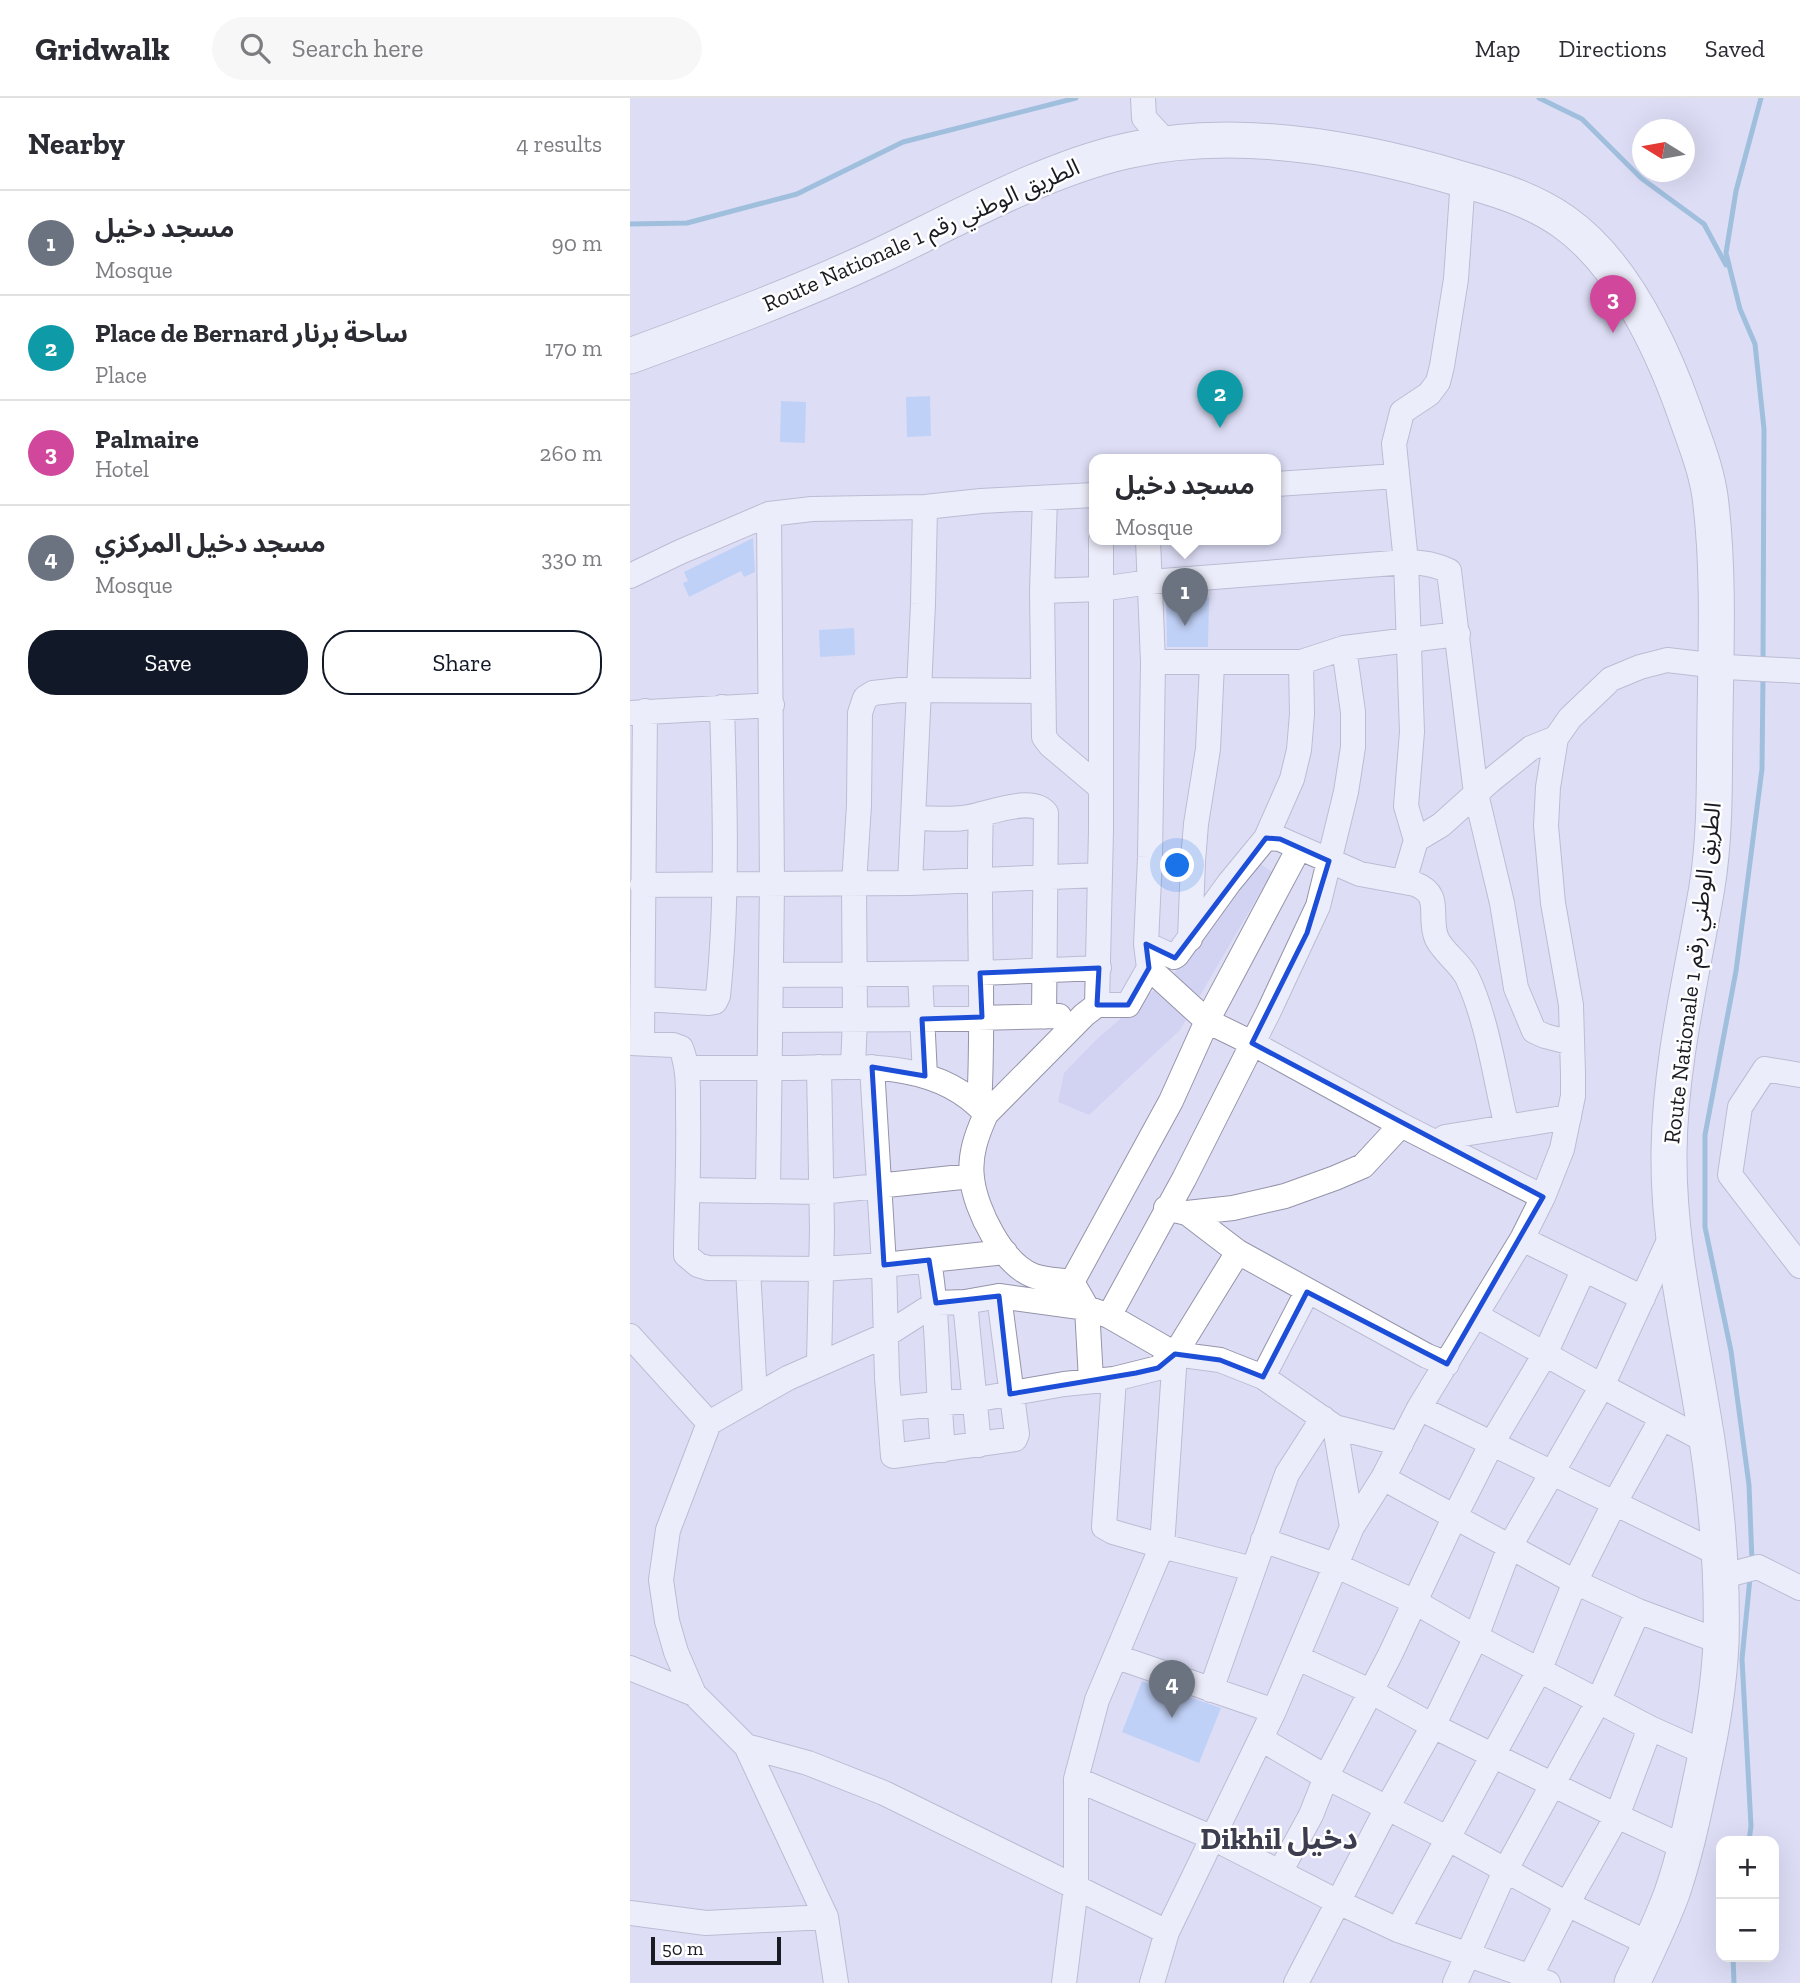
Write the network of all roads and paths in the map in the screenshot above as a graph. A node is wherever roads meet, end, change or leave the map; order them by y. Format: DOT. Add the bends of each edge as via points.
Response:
graph roads {
  1 [pos="1143,98"];
  2 [pos="1168,144"];
  3 [pos="1463,179"];
  4 [pos="630,356"];
  5 [pos="1397,476"];
  6 [pos="1281,484"];
  7 [pos="1089,495"];
  8 [pos="1045,498"];
  9 [pos="925,507"];
  10 [pos="769,514"];
  11 [pos="1101,545"];
  12 [pos="1148,545"];
  13 [pos="1406,562"];
  14 [pos="630,576"];
  15 [pos="1150,582"];
  16 [pos="1101,589"];
  17 [pos="1042,591"];
  18 [pos="1458,634"];
  19 [pos="1408,640"];
  20 [pos="1344,648"];
  21 [pos="1153,662"];
  22 [pos="1301,662"];
  23 [pos="1212,664"];
  24 [pos="1722,666"];
  25 [pos="1800,671"];
  26 [pos="1042,691"];
  27 [pos="919,692"];
  28 [pos="772,705"];
  29 [pos="722,707"];
  30 [pos="638,712"];
  31 [pos="1556,738"];
  32 [pos="1483,787"];
  33 [pos="1101,788"];
  34 [pos="981,814"];
  35 [pos="914,818"];
  36 [pos="1266,838"];
  37 [pos="1416,839"];
  38 [pos="1299,848"];
  39 [pos="1329,861"];
  40 [pos="1099,875"];
  41 [pos="1044,878"];
  42 [pos="978,881"];
  43 [pos="1404,881"];
  44 [pos="910,883"];
  45 [pos="854,884"];
  46 [pos="642,885"];
  47 [pos="725,886"];
  48 [pos="772,886"];
  49 [pos="1190,940"];
  50 [pos="1148,956"];
  51 [pos="1099,968"];
  52 [pos="1043,970"];
  53 [pos="980,973"];
  54 [pos="855,974"];
  55 [pos="920,974"];
  56 [pos="772,975"];
  57 [pos="644,999"];
  58 [pos="1091,1010"];
  59 [pos="982,1017"];
  60 [pos="1044,1017"];
  61 [pos="855,1019"];
  62 [pos="922,1019"];
  63 [pos="772,1020"];
  64 [pos="1207,1021"];
  65 [pos="636,1043"];
  66 [pos="1252,1043"];
  67 [pos="1572,1043"];
  68 [pos="819,1067"];
  69 [pos="862,1067"];
  70 [pos="687,1068"];
  71 [pos="772,1068"];
  72 [pos="1800,1075"];
  73 [pos="925,1076"];
  74 [pos="982,1110"];
  75 [pos="1569,1117"];
  76 [pos="1401,1125"];
  77 [pos="1507,1127"];
  78 [pos="1436,1143"];
  79 [pos="971,1176"];
  80 [pos="878,1187"];
  81 [pos="688,1190"];
  82 [pos="768,1190"];
  83 [pos="821,1192"];
  84 [pos="1543,1197"];
  85 [pos="1177,1211"];
  86 [pos="1672,1234"];
  87 [pos="1522,1239"];
  88 [pos="1005,1252"];
  89 [pos="1238,1252"];
  90 [pos="929,1260"];
  91 [pos="884,1265"];
  92 [pos="1800,1266"];
  93 [pos="748,1269"];
  94 [pos="821,1269"];
  95 [pos="1584,1269"];
  96 [pos="1072,1282"];
  97 [pos="1307,1292"];
  98 [pos="999,1296"];
  99 [pos="1643,1298"];
  100 [pos="965,1302"];
  101 [pos="936,1303"];
  102 [pos="1098,1312"];
  103 [pos="1477,1316"];
  104 [pos="886,1335"];
  105 [pos="630,1336"];
  106 [pos="1175,1354"];
  107 [pos="1545,1354"];
  108 [pos="819,1363"];
  109 [pos="1447,1364"];
  110 [pos="1263,1377"];
  111 [pos="1102,1379"];
  112 [pos="1602,1386"];
  113 [pos="1010,1394"];
  114 [pos="755,1396"];
  115 [pos="974,1400"];
  116 [pos="939,1404"];
  117 [pos="1419,1408"];
  118 [pos="890,1409"];
  119 [pos="1662,1418"];
  120 [pos="709,1423"];
  121 [pos="1329,1423"];
  122 [pos="1706,1441"];
  123 [pos="1492,1443"];
  124 [pos="1401,1444"];
  125 [pos="979,1445"];
  126 [pos="943,1450"];
  127 [pos="1553,1473"];
  128 [pos="1383,1478"];
  129 [pos="1614,1504"];
  130 [pos="1455,1516"];
  131 [pos="1352,1527"];
  132 [pos="1263,1540"];
  133 [pos="1161,1546"];
  134 [pos="1510,1546"];
  135 [pos="1335,1564"];
  136 [pos="1719,1566"];
  137 [pos="1253,1569"];
  138 [pos="1575,1582"];
  139 [pos="1800,1588"];
  140 [pos="1415,1602"];
  141 [pos="1638,1611"];
  142 [pos="1476,1637"];
  143 [pos="1721,1642"];
  144 [pos="1116,1657"];
  145 [pos="1298,1658"];
  146 [pos="630,1668"];
  147 [pos="1540,1669"];
  148 [pos="1210,1690"];
  149 [pos="1370,1691"];
  150 [pos="694,1694"];
  151 [pos="1599,1700"];
  152 [pos="1274,1711"];
  153 [pos="1433,1726"];
  154 [pos="1650,1728"];
  155 [pos="1261,1739"];
  156 [pos="746,1746"];
  157 [pos="1706,1753"];
  158 [pos="1494,1755"];
  159 [pos="1326,1777"];
  160 [pos="1076,1779"];
  161 [pos="1554,1785"];
  162 [pos="1387,1808"];
  163 [pos="1617,1816"];
  164 [pos="1213,1838"];
  165 [pos="1447,1838"];
  166 [pos="1686,1848"];
  167 [pos="1505,1871"];
  168 [pos="1280,1872"];
  169 [pos="1076,1886"];
  170 [pos="1338,1902"];
  171 [pos="1567,1904"];
  172 [pos="630,1913"];
  173 [pos="825,1917"];
  174 [pos="1398,1930"];
  175 [pos="1167,1932"];
  176 [pos="1650,1944"];
  177 [pos="1468,1954"];
  178 [pos="1535,1981"];
  179 [pos="836,1983"];
  180 [pos="1064,1983"];
  181 [pos="1152,1983"];
  182 [pos="1296,1983"];
  183 [pos="1455,1983"];
  184 [pos="1632,1983"];
  1 -- 2 [label="street" via="1144,118"];
  2 -- 3 [label="highway, Route Nationale الطريق الوطني رقم 1" via="1198,140 1287,144 1410,164"];
  2 -- 4 [label="highway, Route Nationale الطريق الوطني رقم 1" via="1132,149 1055,173 827,280"];
  3 -- 5 [label="street" via="1442,366 1429,394 1402,412 1394,444"];
  3 -- 24 [label="highway, Route Nationale الطريق الوطني رقم 1" via="1539,206 1585,239 1651,331 1696,439 1711,503"];
  5 -- 6 [label="street"];
  5 -- 13 [label="street"];
  7 -- 8 [label="street"];
  8 -- 9 [label="street"];
  8 -- 17 [label="street"];
  9 -- 10 [label="street"];
  9 -- 27 [label="street"];
  10 -- 14 [label="street"];
  10 -- 28 [label="street"];
  11 -- 16 [label="street"];
  12 -- 15 [label="street"];
  13 -- 15 [label="street"];
  13 -- 18 [label="street" via="1449,571"];
  13 -- 19 [label="street"];
  15 -- 16 [label="street"];
  15 -- 21 [label="street"];
  16 -- 17 [label="street"];
  16 -- 33 [label="street"];
  17 -- 26 [label="street"];
  18 -- 19 [label="street"];
  18 -- 32 [label="street"];
  19 -- 20 [label="street"];
  19 -- 37 [label="street" via="1412,732 1406,806"];
  20 -- 22 [label="street"];
  20 -- 39 [label="street" via="1353,747"];
  21 -- 23 [label="street"];
  21 -- 50 [label="street"];
  22 -- 23 [label="street"];
  22 -- 36 [label="street" via="1299,750 1292,779"];
  23 -- 49 [label="street"];
  24 -- 25 [label="street"];
  24 -- 31 [label="street" via="1667,660 1611,679"];
  24 -- 86 [label="highway, Route Nationale الطريق الوطني رقم 1" via="1708,881 1671,1108"];
  26 -- 27 [label="street"];
  26 -- 33 [label="street" via="1044,737"];
  27 -- 35 [label="street"];
  27 -- 45 [label="street" via="873,693 861,706"];
  28 -- 29 [label="street"];
  28 -- 48 [label="street"];
  29 -- 30 [label="street"];
  29 -- 47 [label="street"];
  30 -- 46 [label="street"];
  31 -- 32 [label="street" via="1531,748"];
  31 -- 67 [label="street" via="1546,826 1553,903 1570,995"];
  32 -- 37 [label="street" via="1441,825"];
  32 -- 67 [label="street" via="1516,988 1534,1031"];
  33 -- 40 [label="street"];
  34 -- 35 [label="street"];
  34 -- 41 [label="street" via="1001,808 1042,807 1046,813"];
  34 -- 42 [label="street"];
  35 -- 44 [label="street"];
  36 -- 38 [label="street"];
  36 -- 49 [label="street"];
  37 -- 43 [label="street"];
  38 -- 39 [label="street"];
  38 -- 64 [label="street"];
  39 -- 43 [label="street" via="1360,874"];
  39 -- 66 [label="street" via="1307,933"];
  40 -- 41 [label="street"];
  40 -- 51 [label="street"];
  41 -- 42 [label="street"];
  41 -- 52 [label="street"];
  42 -- 44 [label="street"];
  42 -- 53 [label="street"];
  43 -- 77 [label="street" via="1430,893 1438,942 1461,966 1473,991"];
  44 -- 45 [label="street"];
  45 -- 48 [label="street"];
  45 -- 54 [label="street"];
  46 -- 47 [label="street"];
  46 -- 57 [label="street"];
  47 -- 48 [label="street"];
  47 -- 57 [label="street" via="717,1000"];
  48 -- 56 [label="street"];
  49 -- 50 [label="street" via="1174,957"];
  50 -- 58 [label="street" via="1128,1005"];
  50 -- 64 [label="street"];
  51 -- 52 [label="street"];
  51 -- 58 [label="street"];
  52 -- 53 [label="street"];
  52 -- 60 [label="street"];
  53 -- 55 [label="street"];
  53 -- 59 [label="street"];
  54 -- 55 [label="street"];
  54 -- 56 [label="street"];
  54 -- 61 [label="street"];
  55 -- 62 [label="street"];
  56 -- 63 [label="street"];
  57 -- 65 [label="street"];
  58 -- 60 [label="street"];
  58 -- 74 [label="street"];
  59 -- 60 [label="street"];
  59 -- 62 [label="street"];
  59 -- 74 [label="street"];
  61 -- 62 [label="street"];
  61 -- 63 [label="street"];
  61 -- 69 [label="street"];
  62 -- 73 [label="street"];
  63 -- 71 [label="street"];
  64 -- 66 [label="street"];
  64 -- 96 [label="street" via="1171,1101"];
  65 -- 70 [label="street" via="681,1048"];
  66 -- 76 [label="street"];
  66 -- 85 [label="street" via="1184,1179"];
  67 -- 75 [label="street"];
  68 -- 69 [label="street"];
  68 -- 71 [label="street"];
  68 -- 83 [label="street"];
  69 -- 73 [label="street"];
  69 -- 80 [label="street"];
  70 -- 71 [label="street"];
  70 -- 81 [label="street"];
  71 -- 82 [label="street"];
  72 -- 92 [label="street" via="1765,1069 1740,1107 1730,1175"];
  73 -- 74 [label="street" via="944,1083"];
  74 -- 79 [label="street"];
  75 -- 77 [label="street"];
  75 -- 84 [label="street" via="1562,1150"];
  76 -- 78 [label="street"];
  76 -- 85 [label="street" via="1363,1166 1326,1182 1233,1208"];
  77 -- 78 [label="street" via="1445,1137"];
  78 -- 84 [label="street"];
  79 -- 80 [label="street"];
  79 -- 88 [label="street" via="986,1220"];
  80 -- 83 [label="street"];
  80 -- 91 [label="street"];
  81 -- 82 [label="street"];
  81 -- 93 [label="street" via="686,1255 708,1268"];
  82 -- 83 [label="street"];
  83 -- 94 [label="street"];
  84 -- 87 [label="street"];
  85 -- 89 [label="street"];
  85 -- 102 [label="street"];
  86 -- 99 [label="street"];
  86 -- 122 [label="highway, Route Nationale الطريق الوطني رقم 1"];
  87 -- 95 [label="street"];
  87 -- 103 [label="street"];
  88 -- 90 [label="street"];
  88 -- 96 [label="street" via="1033,1276"];
  89 -- 97 [label="street"];
  89 -- 106 [label="street"];
  90 -- 91 [label="street"];
  90 -- 101 [label="street"];
  91 -- 94 [label="street"];
  91 -- 104 [label="street"];
  93 -- 94 [label="street"];
  93 -- 114 [label="street"];
  94 -- 108 [label="street"];
  95 -- 99 [label="street"];
  95 -- 107 [label="street"];
  96 -- 102 [label="street"];
  97 -- 109 [label="street"];
  97 -- 110 [label="street"];
  98 -- 100 [label="street"];
  98 -- 102 [label="street"];
  98 -- 113 [label="street"];
  99 -- 112 [label="street"];
  100 -- 101 [label="street"];
  100 -- 115 [label="street"];
  101 -- 104 [label="street"];
  101 -- 116 [label="street"];
  102 -- 106 [label="street"];
  102 -- 111 [label="street"];
  103 -- 107 [label="street"];
  103 -- 109 [label="street"];
  104 -- 108 [label="street"];
  104 -- 118 [label="street"];
  105 -- 120 [label="street"];
  106 -- 110 [label="street" via="1220,1360"];
  106 -- 111 [label="street" via="1158,1368"];
  106 -- 133 [label="street"];
  107 -- 112 [label="street"];
  107 -- 123 [label="street"];
  108 -- 114 [label="street"];
  109 -- 117 [label="street"];
  110 -- 121 [label="street"];
  111 -- 113 [label="street"];
  111 -- 133 [label="street" via="1104,1527"];
  112 -- 119 [label="street"];
  112 -- 127 [label="street"];
  113 -- 115 [label="street"];
  113 -- 125 [label="street" via="1015,1439"];
  114 -- 120 [label="street"];
  115 -- 116 [label="street"];
  115 -- 125 [label="street"];
  116 -- 118 [label="street"];
  116 -- 126 [label="street"];
  117 -- 123 [label="street"];
  117 -- 124 [label="street"];
  118 -- 126 [label="street" via="893,1456"];
  119 -- 122 [label="street"];
  119 -- 129 [label="street"];
  120 -- 150 [label="street" via="668,1530 661,1580 667,1621"];
  121 -- 124 [label="street"];
  121 -- 131 [label="street"];
  121 -- 132 [label="street" via="1287,1474"];
  122 -- 136 [label="highway, Route Nationale الطريق الوطني رقم 1"];
  123 -- 127 [label="street"];
  123 -- 130 [label="street"];
  124 -- 128 [label="street"];
  125 -- 126 [label="street"];
  127 -- 129 [label="street"];
  127 -- 134 [label="street"];
  128 -- 130 [label="street"];
  128 -- 131 [label="street"];
  129 -- 136 [label="street"];
  129 -- 138 [label="street"];
  130 -- 134 [label="street"];
  130 -- 140 [label="street"];
  131 -- 135 [label="street"];
  132 -- 135 [label="street"];
  132 -- 137 [label="street"];
  133 -- 137 [label="street"];
  133 -- 144 [label="street"];
  134 -- 138 [label="street"];
  134 -- 142 [label="street"];
  135 -- 140 [label="street"];
  135 -- 145 [label="street"];
  136 -- 139 [label="street" via="1758,1567"];
  136 -- 143 [label="highway, Route Nationale الطريق الوطني رقم 1"];
  137 -- 148 [label="street"];
  138 -- 141 [label="street"];
  138 -- 147 [label="street"];
  140 -- 142 [label="street"];
  140 -- 149 [label="street"];
  141 -- 143 [label="street"];
  141 -- 151 [label="street"];
  142 -- 147 [label="street"];
  142 -- 153 [label="street"];
  143 -- 157 [label="highway, Route Nationale الطريق الوطني رقم 1"];
  144 -- 148 [label="street"];
  144 -- 160 [label="street" via="1097,1700"];
  145 -- 149 [label="street"];
  145 -- 152 [label="street"];
  146 -- 150 [label="street"];
  147 -- 151 [label="street"];
  147 -- 158 [label="street"];
  148 -- 152 [label="street"];
  149 -- 153 [label="street"];
  149 -- 159 [label="street"];
  150 -- 156 [label="street"];
  151 -- 154 [label="street"];
  151 -- 161 [label="street"];
  152 -- 155 [label="street"];
  153 -- 158 [label="street"];
  153 -- 162 [label="street"];
  154 -- 157 [label="street"];
  154 -- 163 [label="street"];
  155 -- 159 [label="street"];
  155 -- 164 [label="street"];
  156 -- 169 [label="street" via="808,1763 884,1793"];
  156 -- 173 [label="street"];
  157 -- 166 [label="highway, Route Nationale الطريق الوطني رقم 1"];
  158 -- 161 [label="street"];
  158 -- 165 [label="street"];
  159 -- 162 [label="street"];
  159 -- 168 [label="street"];
  160 -- 164 [label="street"];
  160 -- 169 [label="street"];
  161 -- 163 [label="street"];
  161 -- 167 [label="street"];
  162 -- 165 [label="street"];
  162 -- 170 [label="street"];
  163 -- 166 [label="street"];
  163 -- 171 [label="street"];
  164 -- 168 [label="street"];
  164 -- 175 [label="street"];
  165 -- 167 [label="street"];
  165 -- 174 [label="street"];
  166 -- 176 [label="highway, Route Nationale الطريق الوطني رقم 1"];
  167 -- 171 [label="street"];
  167 -- 177 [label="street"];
  168 -- 170 [label="street"];
  169 -- 175 [label="street"];
  169 -- 180 [label="street"];
  170 -- 174 [label="street"];
  170 -- 182 [label="street"];
  171 -- 176 [label="street"];
  171 -- 178 [label="street"];
  172 -- 173 [label="street" via="706,1923"];
  173 -- 179 [label="street"];
  174 -- 177 [label="street"];
  175 -- 181 [label="street"];
  176 -- 184 [label="highway, Route Nationale الطريق الوطني رقم 1"];
  177 -- 178 [label="street"];
  177 -- 183 [label="street"];
}
